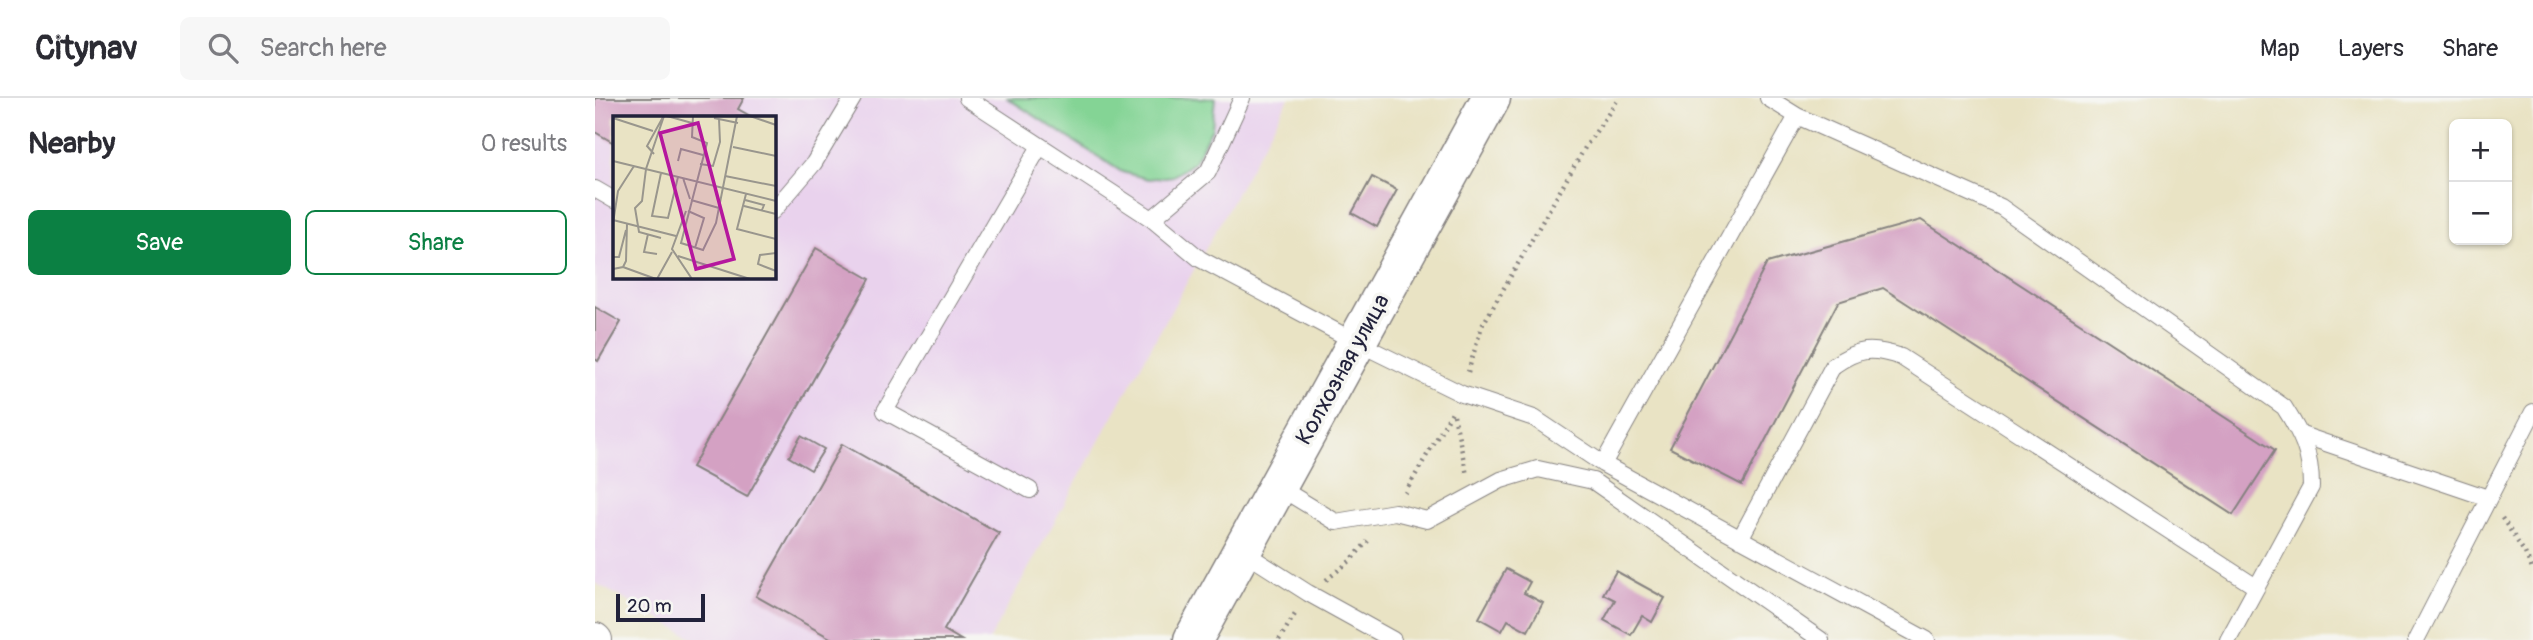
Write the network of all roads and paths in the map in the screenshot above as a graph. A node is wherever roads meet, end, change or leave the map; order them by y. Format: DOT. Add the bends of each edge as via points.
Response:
graph roads {
  1 [pos="853,98"];
  2 [pos="967,98"];
  3 [pos="1242,98"];
  4 [pos="1490,98"];
  5 [pos="1768,98"];
  6 [pos="1797,116"];
  7 [pos="1040,146"];
  8 [pos="595,189"];
  9 [pos="613,199"];
  10 [pos="775,209"];
  11 [pos="1152,219"];
  12 [pos="1356,342"];
  13 [pos="1453,410"];
  14 [pos="2533,412"];
  15 [pos="2302,435"];
  16 [pos="1603,464"];
  17 [pos="1277,486"];
  18 [pos="1030,490"];
  19 [pos="1471,496"];
  20 [pos="2488,498"];
  21 [pos="1741,539"];
  22 [pos="1242,551"];
  23 [pos="2533,571"];
  24 [pos="2256,587"];
  25 [pos="1193,640"];
  26 [pos="1392,640"];
  27 [pos="1821,640"];
  28 [pos="1927,640"];
  29 [pos="2228,640"];
  30 [pos="2416,640"];
  1 -- 10 [label="lane" via="814,163"];
  2 -- 7 [label="lane"];
  3 -- 11 [label="lane" via="1208,172"];
  4 -- 12 [label="main road, Колхозная улица"];
  5 -- 6 [label="lane"];
  6 -- 15 [label="lane" via="2001,207 2284,407"];
  6 -- 16 [label="lane"];
  7 -- 11 [label="lane"];
  7 -- 18 [label="lane" via="885,411"];
  8 -- 9 [label="lane"];
  11 -- 12 [label="lane" via="1200,258"];
  12 -- 16 [label="lane" via="1462,394 1534,418"];
  12 -- 17 [label="main road, Колхозная улица"];
  13 -- 19 [label="path"];
  14 -- 20 [label="lane"];
  15 -- 20 [label="lane"];
  15 -- 24 [label="lane" via="2311,464 2311,487"];
  16 -- 21 [label="lane"];
  17 -- 19 [label="lane" via="1336,522 1395,512 1427,520"];
  17 -- 22 [label="main road, Колхозная улица"];
  19 -- 27 [label="lane" via="1501,480 1538,469 1593,481"];
  20 -- 23 [label="path"];
  20 -- 30 [label="lane"];
  21 -- 24 [label="lane" via="1833,366 1864,350 1883,351 1901,357"];
  21 -- 28 [label="lane"];
  22 -- 25 [label="main road, Колхозная улица"];
  22 -- 26 [label="lane"];
  24 -- 29 [label="lane"];
}
